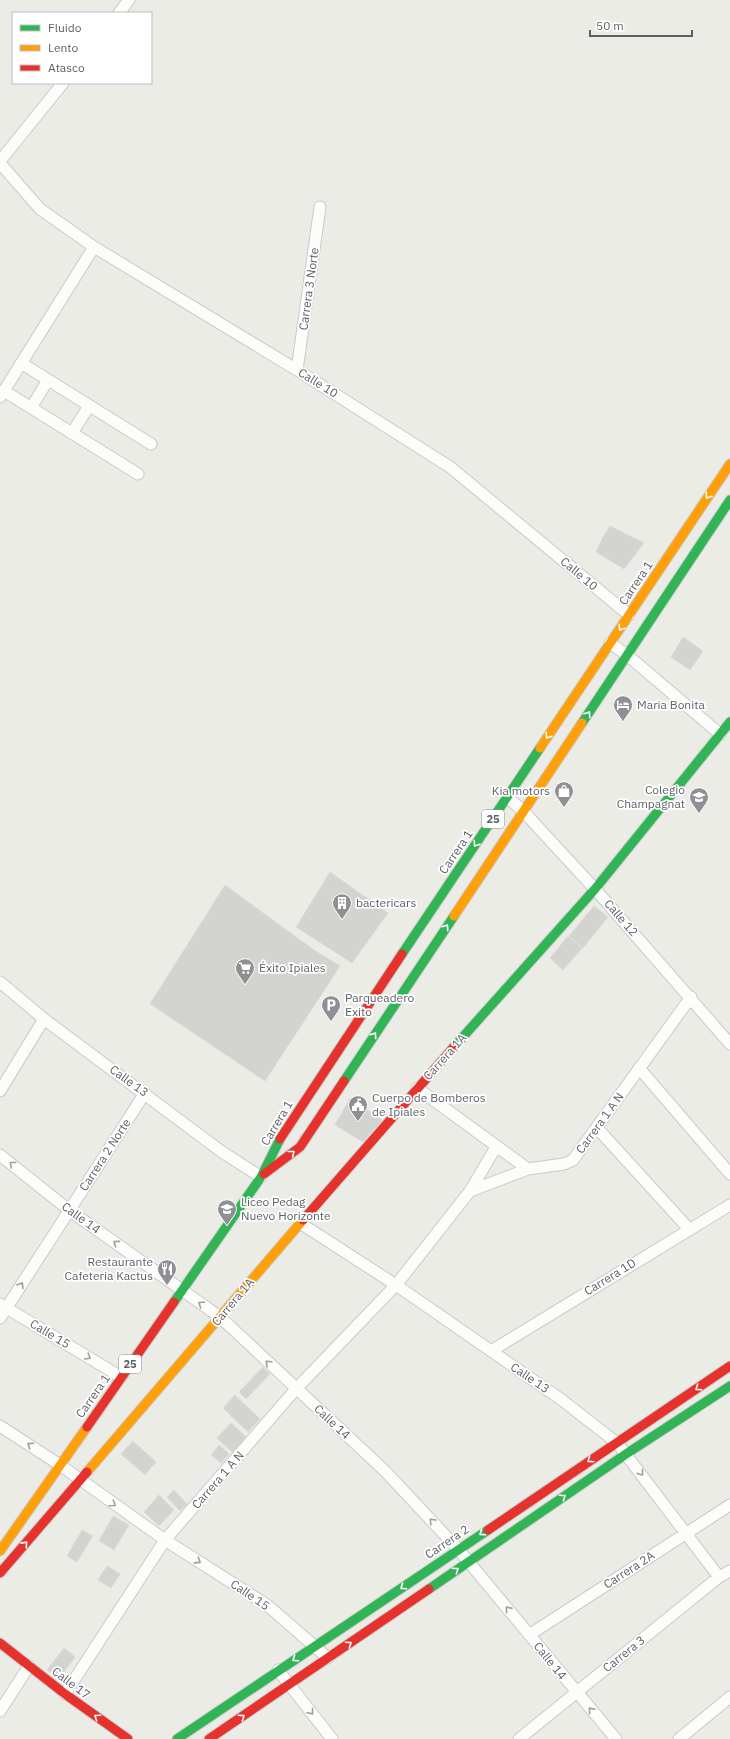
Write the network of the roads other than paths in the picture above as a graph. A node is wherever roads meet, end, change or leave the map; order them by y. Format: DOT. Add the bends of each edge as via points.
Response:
graph roads {
  1 [pos="129,0"];
  2 [pos="119,12"];
  3 [pos="61,84"];
  4 [pos="0,162"];
  5 [pos="320,207"];
  6 [pos="94,247"];
  7 [pos="21,363"];
  8 [pos="297,370"];
  9 [pos="48,380"];
  10 [pos="2,394"];
  11 [pos="89,406"];
  12 [pos="31,408"];
  13 [pos="72,433"];
  14 [pos="151,444"];
  15 [pos="730,464"];
  16 [pos="138,474"];
  17 [pos="725,481"];
  18 [pos="730,500"];
  19 [pos="629,615"];
  20 [pos="610,643"];
  21 [pos="627,655"];
  22 [pos="730,722"];
  23 [pos="720,734"];
  24 [pos="507,797"];
  25 [pos="523,811"];
  26 [pos="595,889"];
  27 [pos="0,982"];
  28 [pos="691,997"];
  29 [pos="44,1019"];
  30 [pos="730,1044"];
  31 [pos="354,1046"];
  32 [pos="639,1068"];
  33 [pos="417,1088"];
  34 [pos="0,1091"];
  35 [pos="145,1093"];
  36 [pos="597,1128"];
  37 [pos="496,1147"];
  38 [pos="0,1155"];
  39 [pos="528,1169"];
  40 [pos="730,1174"];
  41 [pos="261,1177"];
  42 [pos="470,1191"];
  43 [pos="730,1205"];
  44 [pos="69,1210"];
  45 [pos="300,1223"];
  46 [pos="689,1229"];
  47 [pos="396,1286"];
  48 [pos="181,1291"];
  49 [pos="3,1306"];
  50 [pos="220,1317"];
  51 [pos="0,1318"];
  52 [pos="490,1351"];
  53 [pos="730,1366"];
  54 [pos="121,1377"];
  55 [pos="730,1386"];
  56 [pos="296,1390"];
  57 [pos="0,1426"];
  58 [pos="617,1443"];
  59 [pos="626,1454"];
  60 [pos="60,1465"];
  61 [pos="81,1481"];
  62 [pos="730,1505"];
  63 [pos="686,1533"];
  64 [pos="165,1540"];
  65 [pos="458,1549"];
  66 [pos="0,1550"];
  67 [pos="469,1562"];
  68 [pos="730,1571"];
  69 [pos="0,1573"];
  70 [pos="719,1577"];
  71 [pos="529,1635"];
  72 [pos="0,1643"];
  73 [pos="315,1646"];
  74 [pos="328,1658"];
  75 [pos="29,1666"];
  76 [pos="278,1670"];
  77 [pos="289,1684"];
  78 [pos="576,1693"];
  79 [pos="65,1694"];
  80 [pos="730,1697"];
  81 [pos="0,1711"];
  82 [pos="128,1739"];
  83 [pos="177,1739"];
  84 [pos="209,1739"];
  85 [pos="332,1739"];
  86 [pos="519,1739"];
  87 [pos="616,1739"];
  88 [pos="679,1739"];
  1 -- 2 [label="street"];
  3 -- 4 [label="street"];
  4 -- 6 [label="street, Calle 10" via="40,209"];
  5 -- 8 [label="street, Carrera 3 Norte"];
  6 -- 7 [label="street"];
  6 -- 8 [label="street, Calle 10"];
  7 -- 9 [label="street"];
  7 -- 10 [label="street"];
  8 -- 19 [label="street, Calle 10" via="450,468"];
  9 -- 11 [label="street"];
  9 -- 12 [label="street"];
  10 -- 12 [label="street"];
  11 -- 13 [label="street"];
  11 -- 14 [label="street"];
  12 -- 13 [label="street"];
  13 -- 16 [label="street"];
  15 -- 17 [label="street, Carrera 1 / 25"];
  17 -- 19 [label="street, Carrera 1 / 25, one-way"];
  18 -- 21 [label="street, Carrera 1 / 25"];
  19 -- 20 [label="street, Carrera 1 / 25, one-way"];
  20 -- 21 [label="street"];
  20 -- 24 [label="street, Carrera 1 / 25, one-way"];
  21 -- 23 [label="street"];
  25 -- 21 [label="street, Carrera 1 / 25, one-way"];
  22 -- 23 [label="street, Carrera 1A"];
  23 -- 26 [label="street, Carrera 1A"];
  24 -- 25 [label="street, Calle 12"];
  24 -- 31 [label="street, Carrera 1 / 25, one-way"];
  25 -- 26 [label="street, Calle 12"];
  31 -- 25 [label="street, Carrera 1 / 25, one-way"];
  26 -- 28 [label="street, Calle 12"];
  26 -- 33 [label="street, Carrera 1A"];
  27 -- 29 [label="street, Calle 13"];
  28 -- 30 [label="street, Calle 12"];
  28 -- 32 [label="street, Carrera 1 A N"];
  29 -- 34 [label="street"];
  29 -- 35 [label="street, Calle 13"];
  31 -- 41 [label="street, Carrera 1 / 25" via="284,1130"];
  41 -- 31 [label="street, Carrera 1 / 25, one-way" via="300,1147"];
  32 -- 36 [label="street, Carrera 1 A N"];
  32 -- 40 [label="street"];
  33 -- 37 [label="street"];
  33 -- 45 [label="street, Carrera 1A"];
  35 -- 41 [label="street, Calle 13" via="222,1152"];
  35 -- 44 [label="street, Carrera 2 Norte"];
  36 -- 39 [label="street, Carrera 1 A N" via="573,1160 564,1164"];
  36 -- 46 [label="street"];
  37 -- 39 [label="street"];
  37 -- 42 [label="street, Carrera 1 A N"];
  44 -- 38 [label="street, Calle 14, one-way"];
  39 -- 42 [label="street, Carrera 1 A N"];
  41 -- 48 [label="street, Carrera 1 / 25"];
  42 -- 47 [label="street, Carrera 1 A N"];
  43 -- 46 [label="street, Carrera 1D"];
  48 -- 44 [label="street, Calle 14, one-way"];
  49 -- 44 [label="street, Carrera 2 Norte, one-way"];
  45 -- 47 [label="street, Calle 13"];
  45 -- 50 [label="street, Carrera 1A"];
  46 -- 52 [label="street, Carrera 1D"];
  47 -- 52 [label="street, Calle 13"];
  47 -- 56 [label="street, Carrera 1 A N"];
  50 -- 48 [label="street, Calle 14, one-way"];
  48 -- 54 [label="street, Carrera 1 / 25"];
  49 -- 51 [label="street, Carrera 2 Norte"];
  49 -- 54 [label="street, Calle 15, one-way"];
  56 -- 50 [label="street, Calle 14, one-way"];
  50 -- 61 [label="street, Carrera 1A"];
  52 -- 58 [label="street, Calle 13" via="562,1400"];
  53 -- 58 [label="street, Carrera 2, one-way"];
  54 -- 60 [label="street, Carrera 1 / 25"];
  55 -- 59 [label="street"];
  56 -- 64 [label="street, Carrera 1 A N"];
  65 -- 56 [label="street, Calle 14, one-way" via="385,1471"];
  60 -- 57 [label="street, Calle 15, one-way"];
  58 -- 59 [label="street, Calle 13"];
  58 -- 65 [label="street, Carrera 2, one-way"];
  59 -- 63 [label="street, Calle 13, one-way"];
  67 -- 59 [label="street, one-way"];
  60 -- 61 [label="street, Calle 15"];
  60 -- 66 [label="street, Carrera 1 / 25"];
  61 -- 64 [label="street, Calle 15, one-way"];
  69 -- 61 [label="street, one-way"];
  62 -- 63 [label="street, Carrera 2A"];
  63 -- 70 [label="street, Calle 13"];
  63 -- 71 [label="street, Carrera 2A"];
  64 -- 73 [label="street, Calle 15, one-way" via="266,1605"];
  64 -- 79 [label="street, Carrera 1 A N"];
  65 -- 67 [label="street, Calle 14"];
  65 -- 73 [label="street, Carrera 2, one-way"];
  71 -- 67 [label="street, Calle 14, one-way"];
  74 -- 67 [label="street, one-way"];
  68 -- 70 [label="street, Carrera 3"];
  70 -- 78 [label="street, Carrera 3"];
  71 -- 78 [label="street, Calle 14"];
  72 -- 75 [label="street, Calle 17"];
  73 -- 74 [label="street, Calle 15"];
  73 -- 76 [label="street, Carrera 2, one-way"];
  74 -- 77 [label="street"];
  75 -- 79 [label="street, Calle 17"];
  75 -- 81 [label="street"];
  76 -- 77 [label="street"];
  76 -- 83 [label="street, Carrera 2"];
  84 -- 77 [label="street, one-way"];
  77 -- 85 [label="street, one-way"];
  78 -- 86 [label="street, Carrera 3"];
  87 -- 78 [label="street, Calle 14, one-way"];
  82 -- 79 [label="street, Calle 17, one-way"];
  80 -- 88 [label="street"];
}
